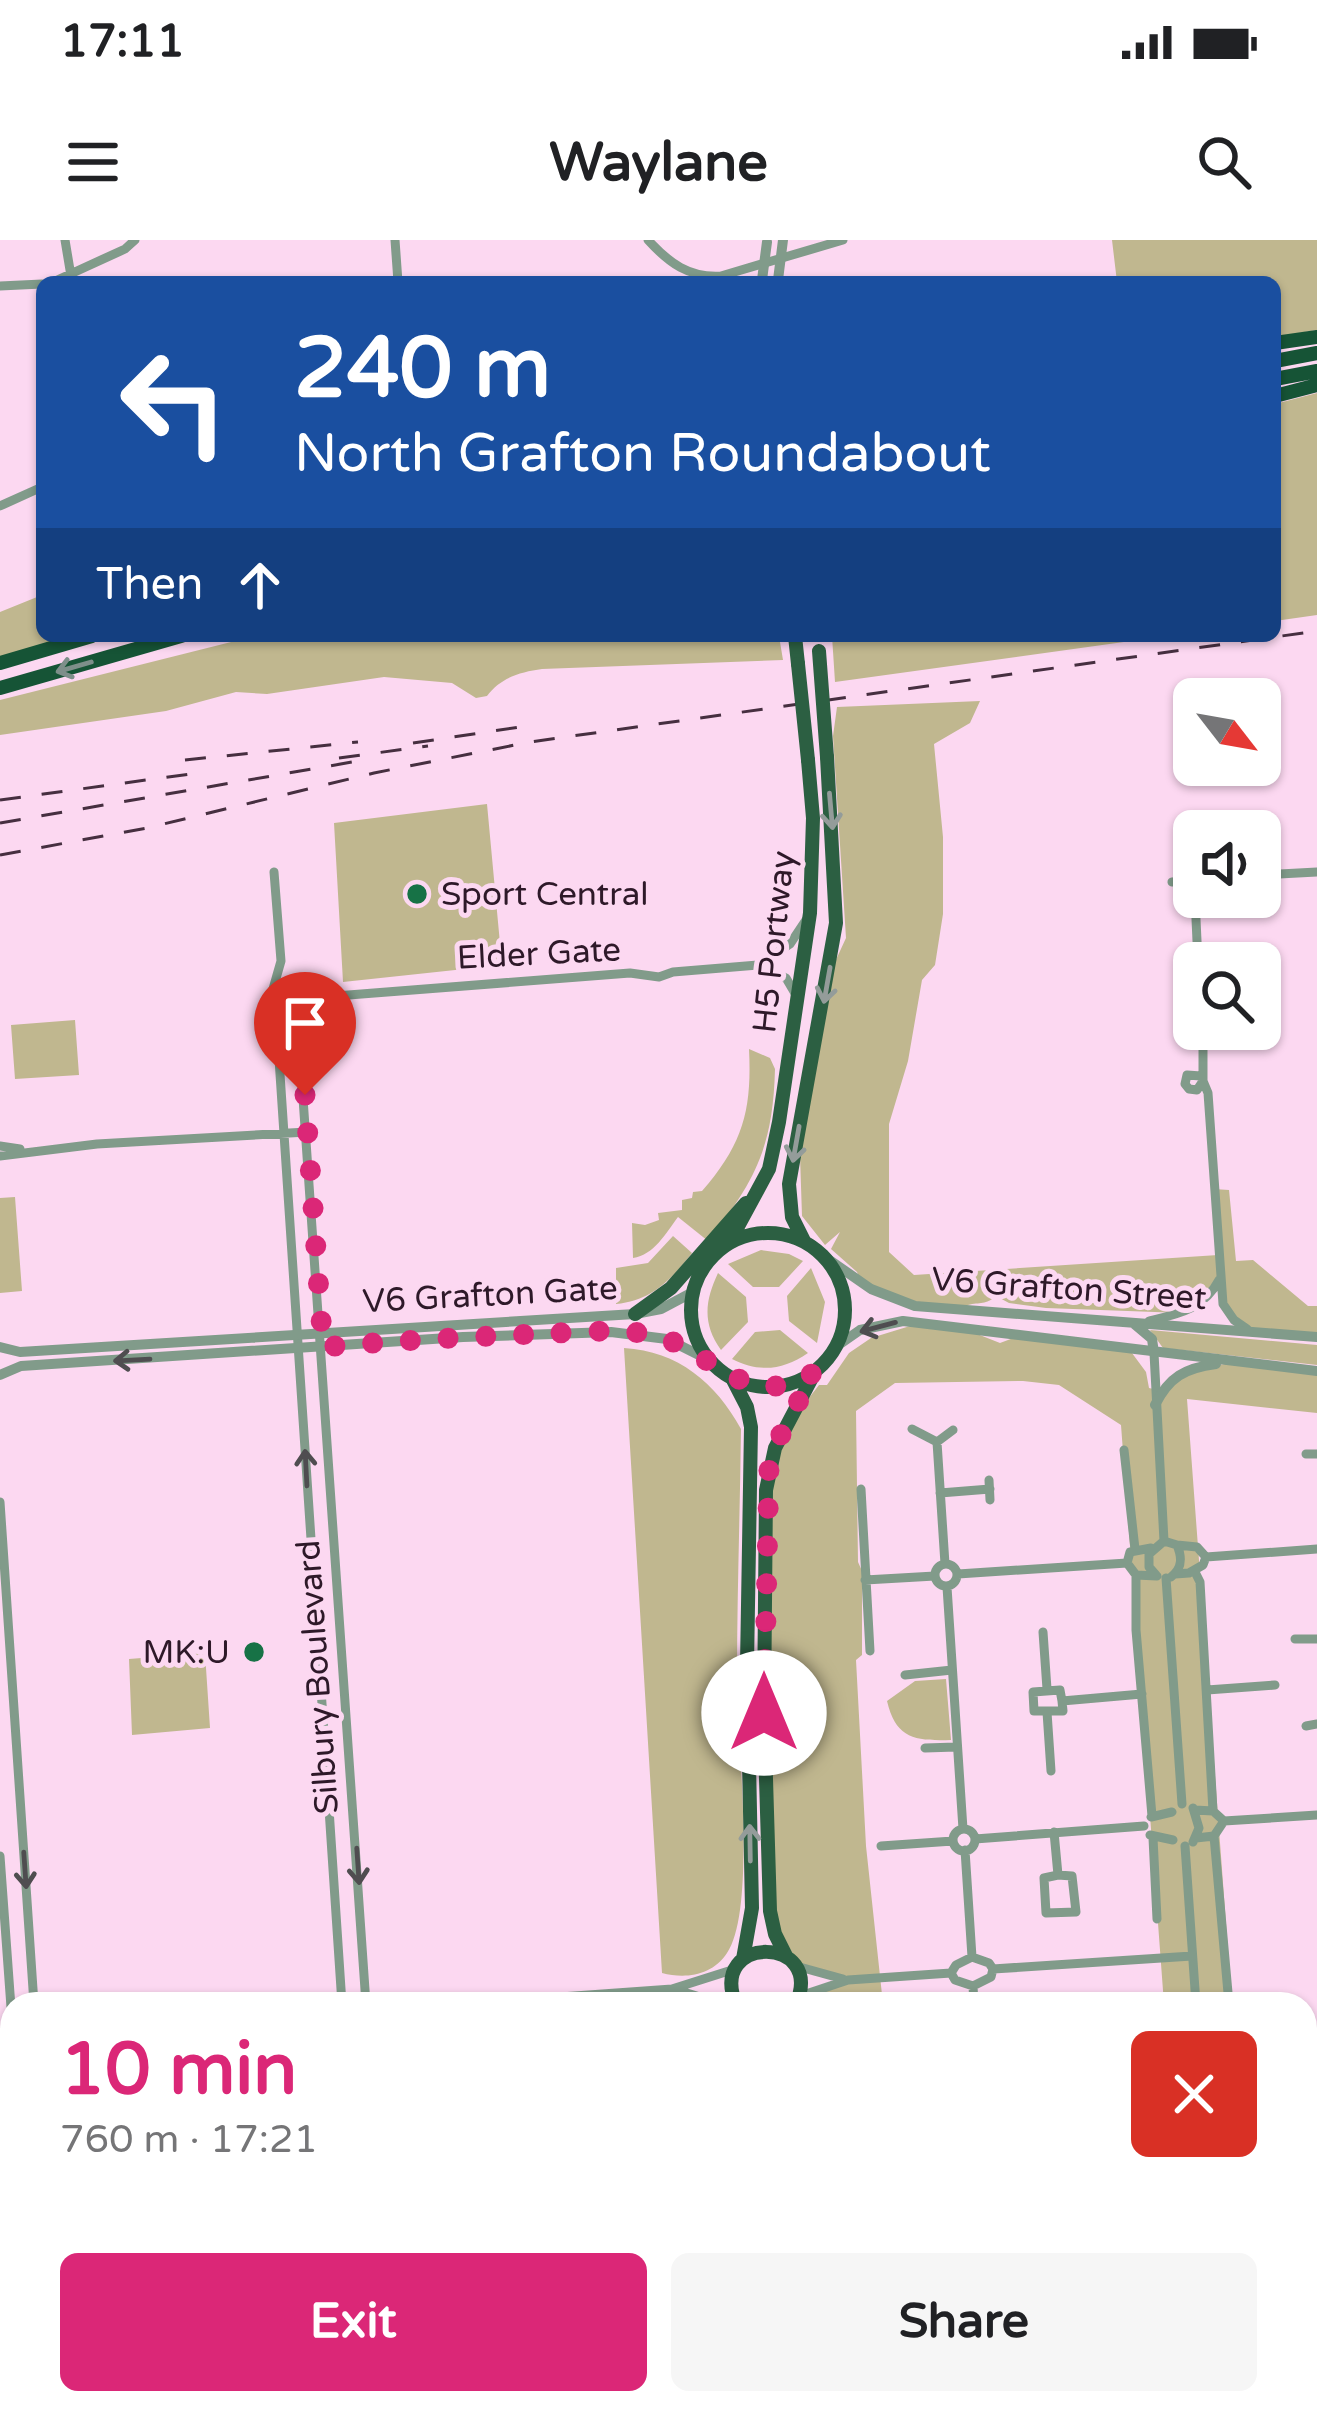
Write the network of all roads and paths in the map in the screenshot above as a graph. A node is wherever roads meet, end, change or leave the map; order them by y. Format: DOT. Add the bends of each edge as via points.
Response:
graph roads {
  1 [pos="65,240"];
  2 [pos="135,240"];
  3 [pos="395,240"];
  4 [pos="648,240"];
  5 [pos="783,240"];
  6 [pos="843,240"];
  7 [pos="767,241"];
  8 [pos="70,276"];
  9 [pos="398,276"];
  10 [pos="699,276"];
  11 [pos="721,276"];
  12 [pos="763,276"];
  13 [pos="779,276"];
  14 [pos="36,284"];
  15 [pos="0,286"];
  16 [pos="1317,338"];
  17 [pos="1281,342"];
  18 [pos="1317,353"];
  19 [pos="1281,361"];
  20 [pos="1317,371"];
  21 [pos="1281,378"];
  22 [pos="1317,385"];
  23 [pos="1281,394"];
  24 [pos="36,490"];
  25 [pos="0,506"];
  26 [pos="72,642"];
  27 [pos="161,642"];
  28 [pos="166,642"];
  29 [pos="796,642"];
  30 [pos="818,642"];
  31 [pos="148,646"];
  32 [pos="0,663"];
  33 [pos="0,688"];
  34 [pos="274,872"];
  35 [pos="1317,872"];
  36 [pos="1281,874"];
  37 [pos="810,913"];
  38 [pos="281,961"];
  39 [pos="758,965"];
  40 [pos="295,987"];
  41 [pos="273,989"];
  42 [pos="323,998"];
  43 [pos="799,1000"];
  44 [pos="299,1009"];
  45 [pos="276,1013"];
  46 [pos="1201,1050"];
  47 [pos="1199,1077"];
  48 [pos="1194,1091"];
  49 [pos="1209,1117"];
  50 [pos="307,1132"];
  51 [pos="283,1135"];
  52 [pos="0,1146"];
  53 [pos="25,1150"];
  54 [pos="0,1156"];
  55 [pos="719,1246"];
  56 [pos="818,1251"];
  57 [pos="697,1268"];
  58 [pos="1221,1275"];
  59 [pos="693,1292"];
  60 [pos="635,1314"];
  61 [pos="1135,1322"];
  62 [pos="1247,1329"];
  63 [pos="322,1331"];
  64 [pos="296,1333"];
  65 [pos="1317,1337"];
  66 [pos="837,1346"];
  67 [pos="323,1347"];
  68 [pos="0,1348"];
  69 [pos="298,1349"];
  70 [pos="1133,1350"];
  71 [pos="1154,1353"];
  72 [pos="1237,1362"];
  73 [pos="718,1367"];
  74 [pos="1317,1371"];
  75 [pos="815,1372"];
  76 [pos="0,1375"];
  77 [pos="1154,1389"];
  78 [pos="1156,1405"];
  79 [pos="912,1429"];
  80 [pos="953,1430"];
  81 [pos="937,1442"];
  82 [pos="1124,1450"];
  83 [pos="862,1490"];
  84 [pos="990,1490"];
  85 [pos="940,1493"];
  86 [pos="0,1502"];
  87 [pos="1164,1541"];
  88 [pos="1177,1545"];
  89 [pos="1151,1548"];
  90 [pos="1135,1549"];
  91 [pos="336,1550"];
  92 [pos="1317,1550"];
  93 [pos="311,1552"];
  94 [pos="1206,1556"];
  95 [pos="1126,1563"];
  96 [pos="945,1564"];
  97 [pos="1194,1570"];
  98 [pos="2,1573"];
  99 [pos="958,1574"];
  100 [pos="1136,1575"];
  101 [pos="935,1576"];
  102 [pos="1166,1576"];
  103 [pos="865,1580"];
  104 [pos="947,1586"];
  105 [pos="1043,1632"];
  106 [pos="1295,1639"];
  107 [pos="1317,1639"];
  108 [pos="870,1652"];
  109 [pos="952,1670"];
  110 [pos="904,1676"];
  111 [pos="345,1683"];
  112 [pos="320,1684"];
  113 [pos="1275,1685"];
  114 [pos="1047,1689"];
  115 [pos="1207,1690"];
  116 [pos="1142,1694"];
  117 [pos="1062,1701"];
  118 [pos="1047,1712"];
  119 [pos="956,1747"];
  120 [pos="925,1748"];
  121 [pos="1051,1771"];
  122 [pos="1182,1804"];
  123 [pos="1195,1810"];
  124 [pos="1213,1810"];
  125 [pos="1172,1812"];
  126 [pos="354,1815"];
  127 [pos="1317,1815"];
  128 [pos="1152,1816"];
  129 [pos="330,1817"];
  130 [pos="1224,1821"];
  131 [pos="1144,1826"];
  132 [pos="963,1829"];
  133 [pos="1054,1832"];
  134 [pos="1214,1836"];
  135 [pos="1154,1838"];
  136 [pos="1196,1838"];
  137 [pos="975,1839"];
  138 [pos="1173,1840"];
  139 [pos="953,1841"];
  140 [pos="881,1846"];
  141 [pos="1185,1846"];
  142 [pos="965,1850"];
  143 [pos="0,1856"];
  144 [pos="1058,1876"];
  145 [pos="1157,1919"];
  146 [pos="1192,1956"];
  147 [pos="972,1957"];
  148 [pos="791,1961"];
  149 [pos="739,1964"];
  150 [pos="993,1970"];
  151 [pos="951,1973"];
  152 [pos="848,1980"];
  153 [pos="973,1986"];
  154 [pos="672,1989"];
  155 [pos="10,1992"];
  156 [pos="33,1992"];
  157 [pos="341,1992"];
  158 [pos="365,1992"];
  159 [pos="630,1992"];
  160 [pos="682,1992"];
  161 [pos="732,1992"];
  162 [pos="797,1992"];
  163 [pos="818,1992"];
  164 [pos="973,1992"];
  165 [pos="1195,1992"];
  166 [pos="1227,1992"];
  1 -- 8 [label="street"];
  2 -- 8 [label="street"];
  3 -- 9 [label="street"];
  4 -- 10 [label="street"];
  5 -- 13 [label="street, bridge"];
  6 -- 11 [label="street"];
  7 -- 12 [label="street, bridge"];
  14 -- 15 [label="street"];
  16 -- 17 [label="highway"];
  18 -- 19 [label="highway"];
  20 -- 21 [label="highway"];
  22 -- 23 [label="highway"];
  24 -- 25 [label="street"];
  26 -- 32 [label="highway"];
  27 -- 31 [label="highway"];
  28 -- 31 [label="highway"];
  29 -- 37 [label="main road, H5 Portway, bridge" via="813,818"];
  30 -- 56 [label="main road, H5 Portway, one-way, bridge" via="836,923 789,1184 793,1217"];
  31 -- 33 [label="highway, one-way"];
  34 -- 38 [label="street"];
  35 -- 36 [label="street"];
  37 -- 39 [label="street" via="790,944"];
  37 -- 43 [label="main road, H5 Portway"];
  38 -- 40 [label="street"];
  38 -- 41 [label="street"];
  39 -- 42 [label="street, Elder Gate"];
  39 -- 43 [label="street" via="786,977"];
  40 -- 41 [label="street"];
  40 -- 42 [label="street, Elder Gate"];
  40 -- 44 [label="street"];
  41 -- 45 [label="street"];
  42 -- 44 [label="street, Elder Gate"];
  43 -- 55 [label="main road, H5 Portway" via="769,1169"];
  44 -- 45 [label="street"];
  44 -- 50 [label="street"];
  45 -- 51 [label="street"];
  46 -- 47 [label="street"];
  47 -- 48 [label="street"];
  47 -- 48 [label="street" via="1185,1084"];
  47 -- 49 [label="street"];
  48 -- 49 [label="street"];
  49 -- 58 [label="street"];
  50 -- 51 [label="street"];
  50 -- 63 [label="street"];
  51 -- 53 [label="street"];
  51 -- 64 [label="street"];
  52 -- 53 [label="street"];
  53 -- 54 [label="street"];
  55 -- 56 [label="main road" via="759,1233"];
  55 -- 57 [label="main road"];
  56 -- 61 [label="street, V6 Grafton Street" via="871,1289 915,1306"];
  56 -- 66 [label="main road" via="845,1297"];
  57 -- 59 [label="main road"];
  57 -- 60 [label="main road"];
  58 -- 61 [label="street" via="1193,1309"];
  58 -- 62 [label="street" via="1227,1312"];
  59 -- 60 [label="street, V6 Grafton Gate"];
  59 -- 73 [label="main road" via="693,1327"];
  60 -- 63 [label="street, V6 Grafton Gate"];
  61 -- 62 [label="street, V6 Grafton Street"];
  61 -- 71 [label="street"];
  62 -- 65 [label="street, V6 Grafton Street"];
  63 -- 64 [label="street, V6 Grafton Gate"];
  63 -- 67 [label="street, Silbury Boulevard"];
  64 -- 68 [label="street, V6 Grafton Gate"];
  64 -- 69 [label="street, Silbury Boulevard"];
  70 -- 66 [label="street, V6 Grafton Street, one-way" via="903,1321 860,1330"];
  66 -- 75 [label="main road"];
  67 -- 69 [label="street, V6 Grafton Gate"];
  67 -- 73 [label="street, V6 Grafton Gate" via="632,1333 667,1339"];
  67 -- 91 [label="street, Silbury Boulevard"];
  68 -- 76 [label="street"];
  69 -- 76 [label="street, V6 Grafton Gate, one-way" via="21,1366"];
  93 -- 69 [label="street, Silbury Boulevard, one-way"];
  70 -- 71 [label="street, V6 Grafton Street"];
  70 -- 77 [label="street" via="1149,1367"];
  71 -- 72 [label="street, V6 Grafton Street"];
  71 -- 77 [label="street"];
  72 -- 74 [label="street, V6 Grafton Street"];
  72 -- 78 [label="street" via="1183,1371"];
  73 -- 75 [label="main road" via="761,1387"];
  149 -- 73 [label="main road, one-way" via="752,1908 751,1427"];
  75 -- 148 [label="main road" via="775,1448 766,1490 770,1911"];
  77 -- 78 [label="street"];
  78 -- 87 [label="street"];
  79 -- 81 [label="street"];
  80 -- 81 [label="street"];
  81 -- 85 [label="street"];
  82 -- 90 [label="street"];
  83 -- 103 [label="street"];
  84 -- 85 [label="street"];
  85 -- 96 [label="street"];
  86 -- 98 [label="street"];
  87 -- 88 [label="street"];
  87 -- 89 [label="street"];
  88 -- 94 [label="street"];
  88 -- 102 [label="street" via="1181,1560"];
  89 -- 90 [label="street"];
  89 -- 102 [label="street" via="1148,1560"];
  90 -- 95 [label="street"];
  91 -- 93 [label="street"];
  91 -- 111 [label="street, Silbury Boulevard"];
  92 -- 94 [label="street"];
  93 -- 112 [label="street, Silbury Boulevard"];
  94 -- 97 [label="street"];
  95 -- 99 [label="street"];
  95 -- 100 [label="street"];
  96 -- 99 [label="street"];
  96 -- 101 [label="street"];
  97 -- 102 [label="street"];
  97 -- 115 [label="street"];
  98 -- 156 [label="street, one-way"];
  99 -- 104 [label="street"];
  100 -- 102 [label="street"];
  100 -- 116 [label="street"];
  101 -- 103 [label="street"];
  101 -- 104 [label="street"];
  102 -- 122 [label="street"];
  103 -- 108 [label="street"];
  104 -- 109 [label="street"];
  105 -- 114 [label="street"];
  106 -- 107 [label="street"];
  109 -- 110 [label="street"];
  109 -- 119 [label="street"];
  111 -- 112 [label="street"];
  111 -- 126 [label="street, Silbury Boulevard"];
  112 -- 129 [label="street, Silbury Boulevard"];
  113 -- 115 [label="street"];
  114 -- 117 [label="street" via="1060,1690"];
  114 -- 118 [label="street" via="1033,1692 1034,1711"];
  115 -- 124 [label="street"];
  116 -- 117 [label="street"];
  116 -- 128 [label="street"];
  117 -- 118 [label="street" via="1063,1711"];
  118 -- 121 [label="street"];
  119 -- 120 [label="street"];
  119 -- 132 [label="street"];
  122 -- 123 [label="street"];
  122 -- 125 [label="street"];
  123 -- 124 [label="street"];
  123 -- 136 [label="street"];
  124 -- 130 [label="street"];
  125 -- 128 [label="street"];
  125 -- 138 [label="street"];
  126 -- 129 [label="street"];
  126 -- 158 [label="street, Silbury Boulevard, one-way"];
  127 -- 130 [label="street"];
  128 -- 131 [label="street"];
  129 -- 157 [label="street, Silbury Boulevard"];
  130 -- 134 [label="street"];
  131 -- 133 [label="street"];
  131 -- 135 [label="street"];
  132 -- 137 [label="street"];
  132 -- 139 [label="street"];
  133 -- 137 [label="street"];
  133 -- 144 [label="street"];
  134 -- 136 [label="street"];
  134 -- 166 [label="street"];
  135 -- 138 [label="street"];
  135 -- 145 [label="street"];
  136 -- 141 [label="street"];
  137 -- 142 [label="street"];
  138 -- 141 [label="street"];
  139 -- 140 [label="street"];
  139 -- 142 [label="street"];
  141 -- 146 [label="street"];
  142 -- 147 [label="street"];
  143 -- 155 [label="street"];
  144 -- 144 [label="street" via="1072,1876 1076,1912 1046,1913 1044,1878"];
  146 -- 150 [label="street"];
  146 -- 165 [label="street"];
  147 -- 150 [label="street"];
  147 -- 151 [label="street"];
  148 -- 149 [label="main road" via="764,1950"];
  148 -- 152 [label="street"];
  148 -- 162 [label="main road"];
  149 -- 154 [label="street"];
  149 -- 161 [label="main road"];
  150 -- 153 [label="street"];
  151 -- 152 [label="street"];
  151 -- 153 [label="street"];
  152 -- 163 [label="street"];
  153 -- 164 [label="street"];
  154 -- 159 [label="street"];
  154 -- 160 [label="street"];
}
